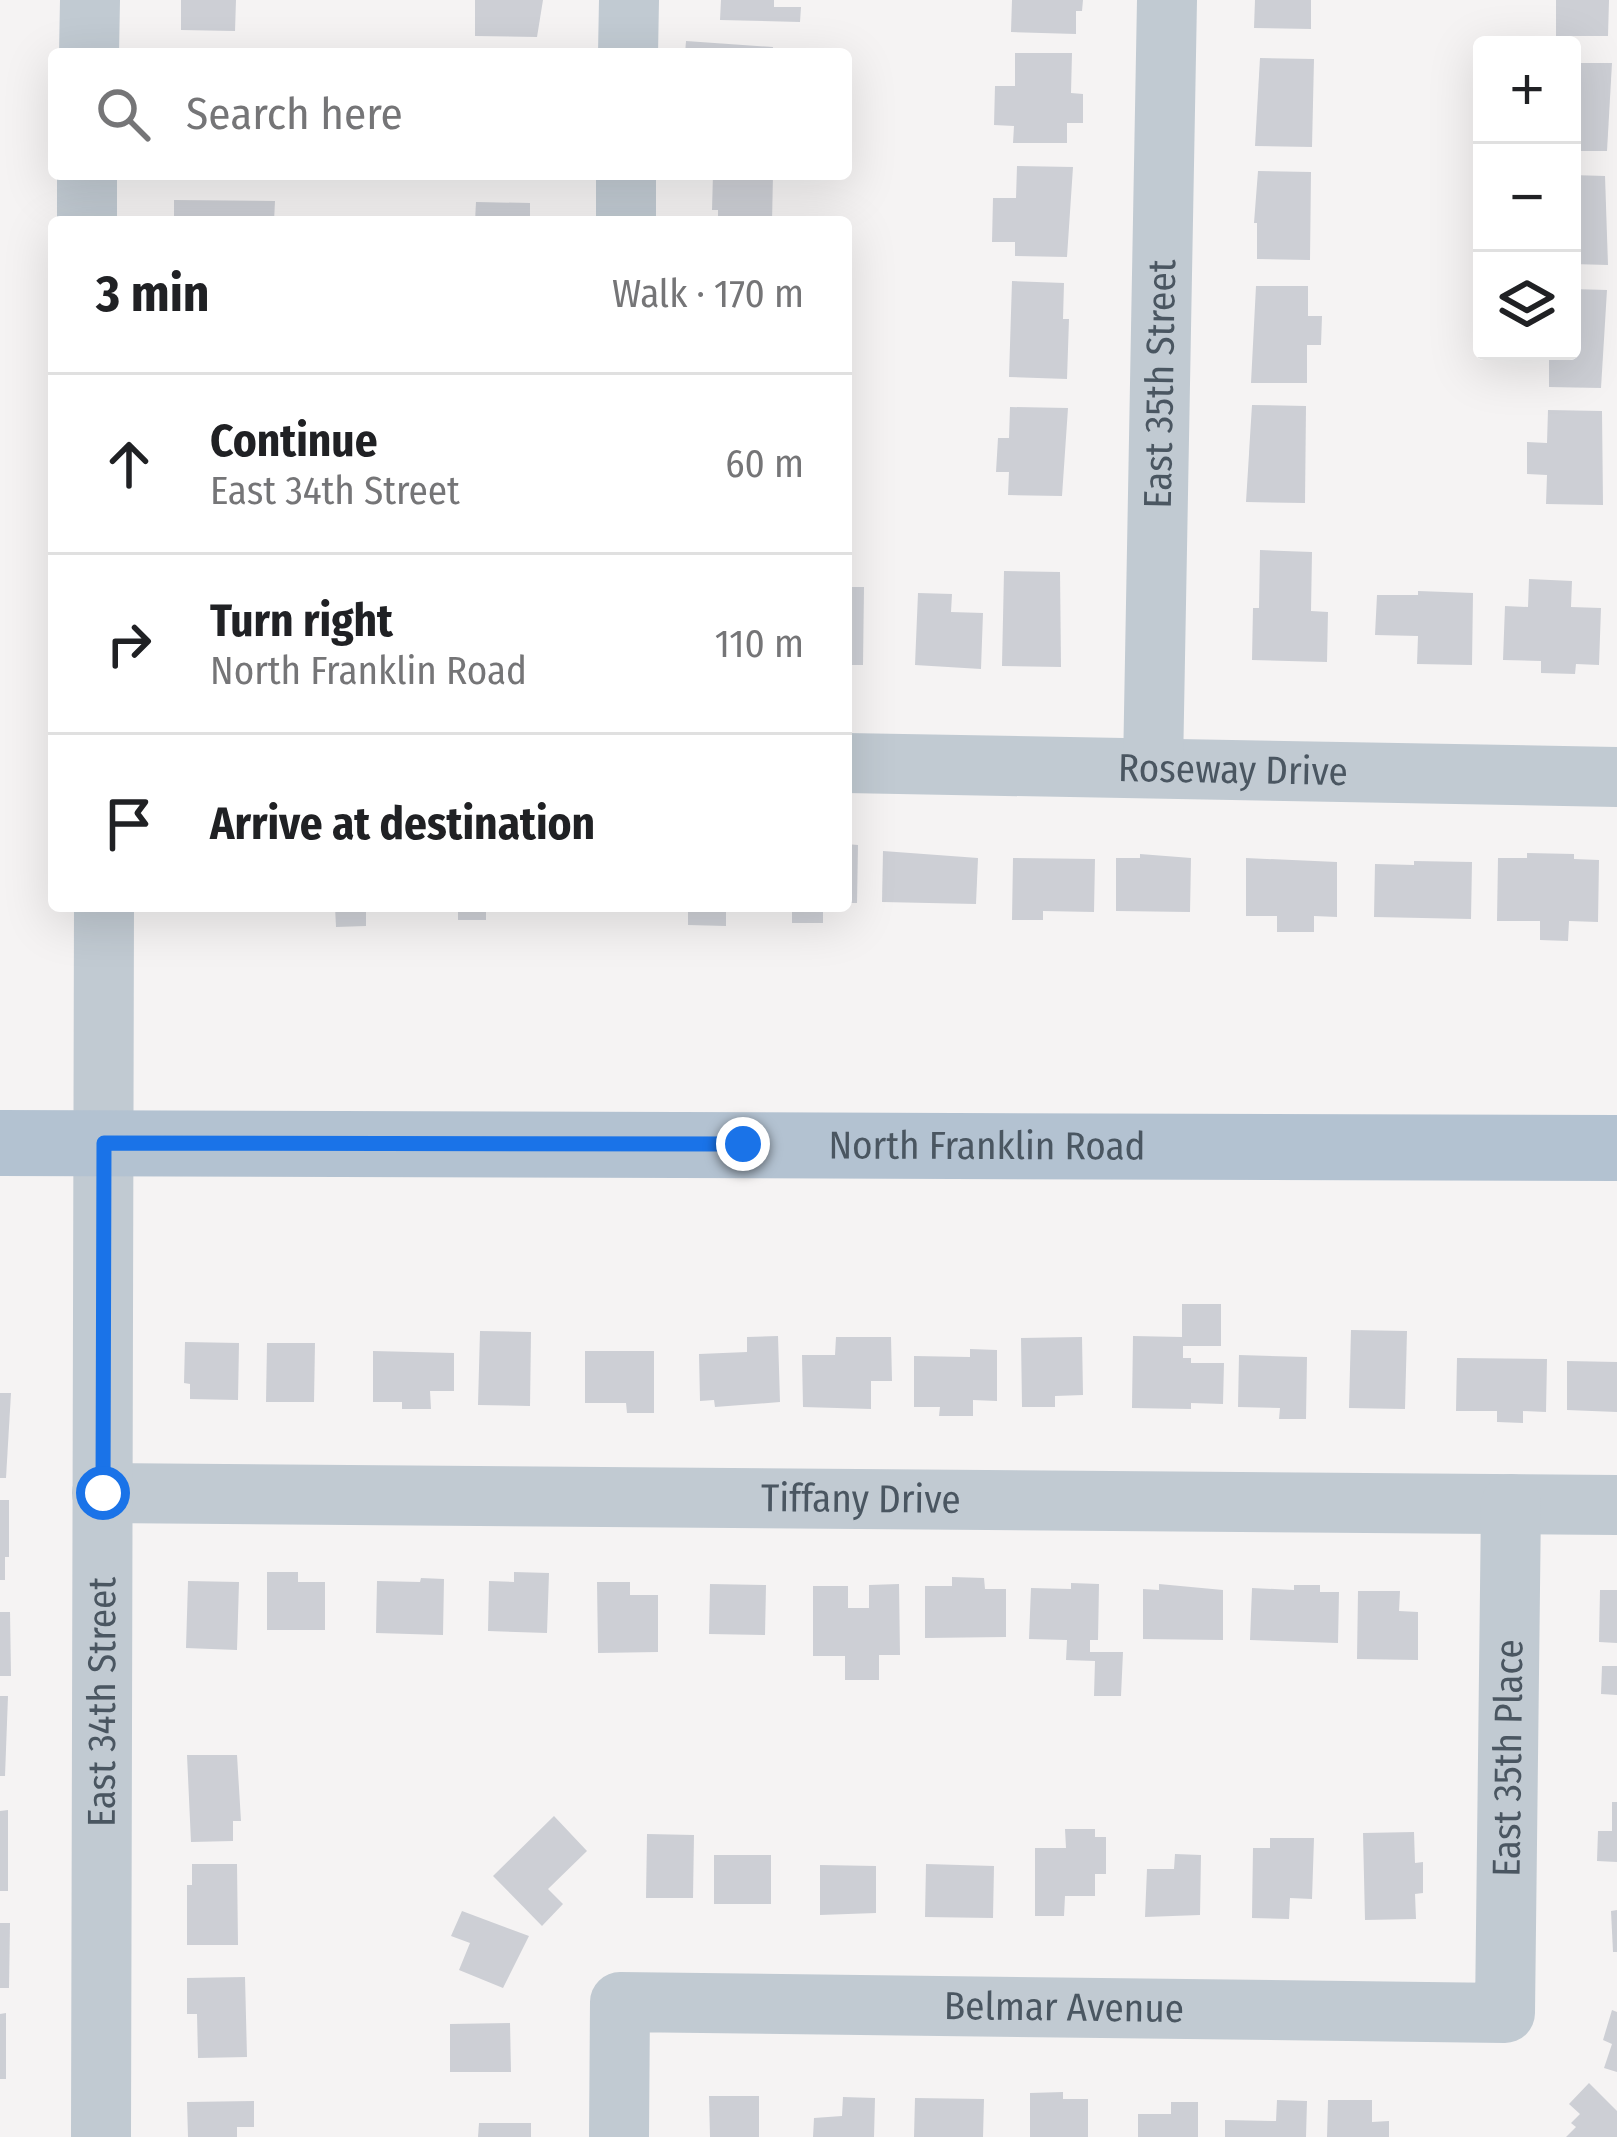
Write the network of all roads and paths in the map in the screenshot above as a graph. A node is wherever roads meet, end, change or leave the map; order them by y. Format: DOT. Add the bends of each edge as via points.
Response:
graph roads {
  1 [pos="90,0"];
  2 [pos="629,0"];
  3 [pos="1167,0"];
  4 [pos="89,48"];
  5 [pos="628,48"];
  6 [pos="87,180"];
  7 [pos="626,180"];
  8 [pos="87,216"];
  9 [pos="626,216"];
  10 [pos="852,763"];
  11 [pos="1153,768"];
  12 [pos="1617,777"];
  13 [pos="104,912"];
  14 [pos="0,1143"];
  15 [pos="104,1143"];
  16 [pos="1617,1148"];
  17 [pos="103,1493"];
  18 [pos="1511,1504"];
  19 [pos="1617,1505"];
  20 [pos="1505,2013"];
  21 [pos="101,2137"];
  22 [pos="619,2137"];
  1 -- 4 [label="street"];
  2 -- 5 [label="street"];
  3 -- 11 [label="street, East 35th Street"];
  6 -- 8 [label="street"];
  7 -- 9 [label="street"];
  10 -- 11 [label="street, Roseway Drive"];
  11 -- 12 [label="street, Roseway Drive"];
  13 -- 15 [label="street, East 34th Street"];
  14 -- 15 [label="main road, North Franklin Road"];
  15 -- 16 [label="main road, North Franklin Road"];
  15 -- 17 [label="street, East 34th Street"];
  17 -- 18 [label="street, Tiffany Drive"];
  17 -- 21 [label="street, East 34th Street"];
  18 -- 19 [label="street, Tiffany Drive"];
  18 -- 20 [label="street, East 35th Place"];
  20 -- 22 [label="street, Belmar Avenue" via="620,2002"];
}
